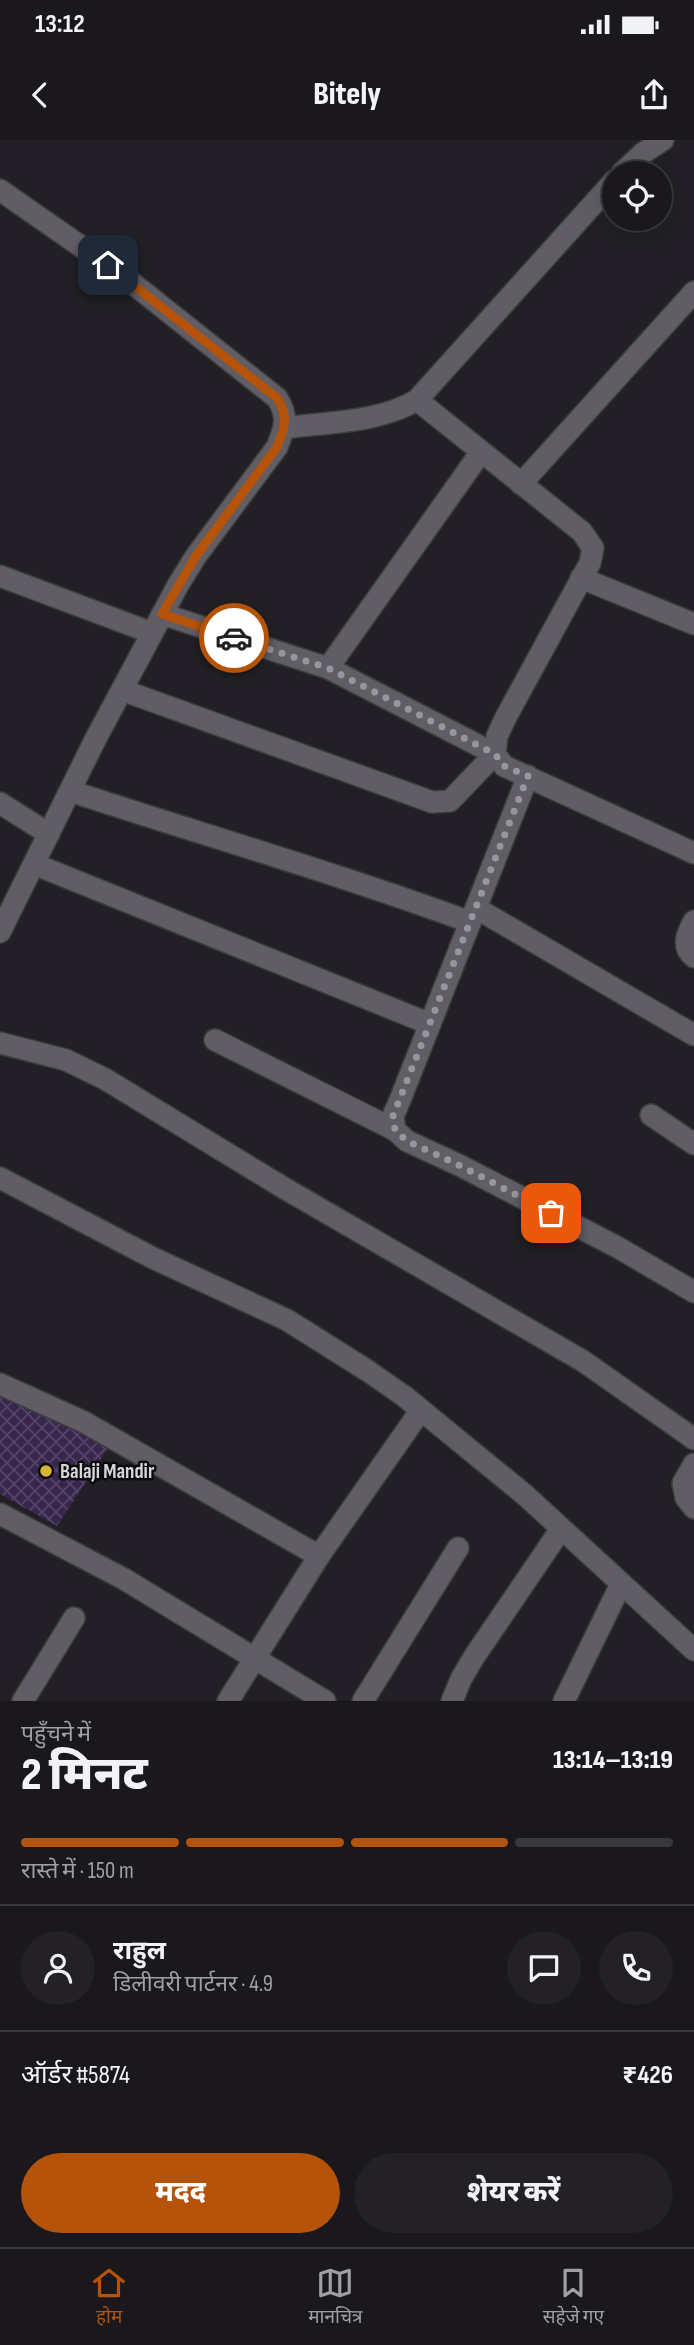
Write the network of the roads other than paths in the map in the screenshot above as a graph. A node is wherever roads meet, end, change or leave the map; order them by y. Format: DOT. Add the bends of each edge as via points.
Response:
graph roads {
  1 [pos="663,140"];
  2 [pos="635,161"];
  3 [pos="0,190"];
  4 [pos="602,194"];
  5 [pos="694,292"];
  6 [pos="417,400"];
  7 [pos="284,428"];
  8 [pos="481,453"];
  9 [pos="522,484"];
  10 [pos="0,576"];
  11 [pos="581,578"];
  12 [pos="162,614"];
  13 [pos="694,624"];
  14 [pos="152,633"];
  15 [pos="328,668"];
  16 [pos="122,690"];
  17 [pos="495,754"];
  18 [pos="528,776"];
  19 [pos="70,791"];
  20 [pos="0,803"];
  21 [pos="49,834"];
  22 [pos="694,853"];
  23 [pos="34,864"];
  24 [pos="473,915"];
  25 [pos="694,921"];
  26 [pos="2,922"];
  27 [pos="694,957"];
  28 [pos="430,1024"];
  29 [pos="694,1035"];
  30 [pos="215,1040"];
  31 [pos="0,1043"];
  32 [pos="651,1115"];
  33 [pos="395,1130"];
  34 [pos="694,1144"];
  35 [pos="0,1178"];
  36 [pos="694,1292"];
  37 [pos="0,1384"];
  38 [pos="421,1410"];
  39 [pos="694,1439"];
  40 [pos="694,1465"];
  41 [pos="694,1508"];
  42 [pos="1,1518"];
  43 [pos="561,1529"];
  44 [pos="458,1548"];
  45 [pos="318,1556"];
  46 [pos="621,1584"];
  47 [pos="74,1618"];
  48 [pos="694,1650"];
  49 [pos="255,1657"];
  50 [pos="23,1701"];
  51 [pos="228,1701"];
  52 [pos="325,1701"];
  53 [pos="363,1701"];
  54 [pos="452,1701"];
  55 [pos="564,1701"];
  1 -- 2 [label="street"];
  3 -- 7 [label="street" via="122,275 277,398 284,410"];
  4 -- 6 [label="street"];
  5 -- 9 [label="street"];
  6 -- 7 [label="street" via="380,416"];
  6 -- 8 [label="street"];
  7 -- 12 [label="street" via="277,447 196,556"];
  8 -- 9 [label="street"];
  8 -- 15 [label="street"];
  9 -- 11 [label="street" via="583,532 593,548"];
  10 -- 14 [label="street"];
  11 -- 13 [label="street"];
  11 -- 17 [label="street" via="506,717"];
  12 -- 14 [label="street"];
  12 -- 15 [label="street"];
  14 -- 16 [label="street"];
  15 -- 17 [label="street"];
  16 -- 17 [label="street" via="432,802 450,801"];
  16 -- 19 [label="street"];
  17 -- 18 [label="street" via="504,766"];
  18 -- 22 [label="street"];
  18 -- 24 [label="street"];
  19 -- 21 [label="street"];
  19 -- 24 [label="street"];
  20 -- 21 [label="street"];
  21 -- 23 [label="street"];
  23 -- 26 [label="street"];
  23 -- 28 [label="street"];
  24 -- 28 [label="street"];
  24 -- 29 [label="street"];
  25 -- 27 [label="street" via="685,943"];
  28 -- 33 [label="street" via="393,1116"];
  30 -- 33 [label="street"];
  31 -- 39 [label="street" via="66,1060 105,1079 583,1361"];
  32 -- 34 [label="street"];
  33 -- 36 [label="street" via="407,1141 619,1248"];
  35 -- 38 [label="street" via="153,1258 287,1320"];
  37 -- 45 [label="street" via="84,1422"];
  38 -- 43 [label="street"];
  38 -- 45 [label="street"];
  40 -- 41 [label="street" via="683,1483"];
  42 -- 49 [label="street" via="113,1573"];
  43 -- 46 [label="street"];
  43 -- 54 [label="street" via="460,1679"];
  44 -- 53 [label="street"];
  45 -- 49 [label="street"];
  46 -- 48 [label="street"];
  46 -- 55 [label="street"];
  47 -- 50 [label="street"];
  49 -- 51 [label="street"];
  49 -- 52 [label="street"];
}
